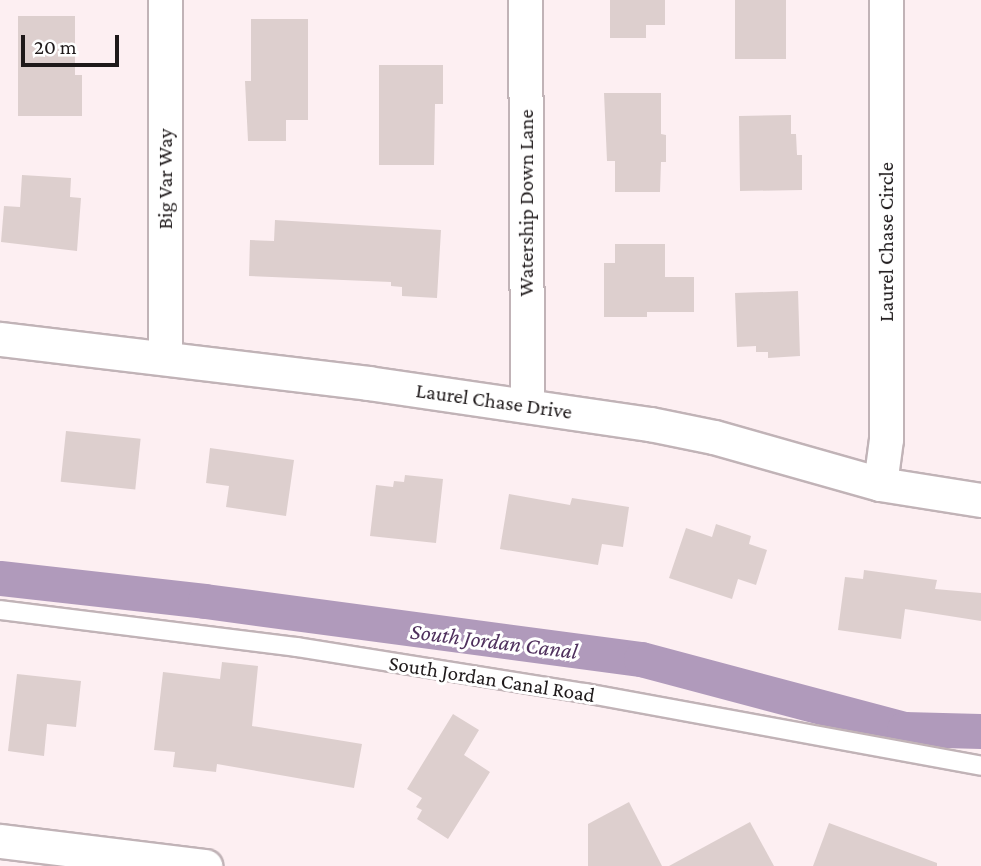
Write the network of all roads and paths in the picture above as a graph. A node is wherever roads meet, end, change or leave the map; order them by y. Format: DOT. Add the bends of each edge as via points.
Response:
graph roads {
  1 [pos="165,0"];
  2 [pos="525,0"];
  3 [pos="886,0"];
  4 [pos="0,339"];
  5 [pos="165,358"];
  6 [pos="527,405"];
  7 [pos="880,484"];
  8 [pos="981,500"];
  9 [pos="0,610"];
  10 [pos="981,766"];
  11 [pos="0,841"];
  12 [pos="205,866"];
  1 -- 5 [label="street, Big Var Way"];
  2 -- 6 [label="street, Watership Down Lane"];
  3 -- 7 [label="street, Laurel Chase Circle" via="886,439"];
  4 -- 5 [label="street, Laurel Chase Drive"];
  5 -- 6 [label="street, Laurel Chase Drive"];
  6 -- 7 [label="street, Laurel Chase Drive" via="715,437"];
  7 -- 8 [label="street, Laurel Chase Drive"];
  9 -- 10 [label="lane, South Jordan Canal Road" via="297,647 530,684"];
  11 -- 12 [label="street"];
}
